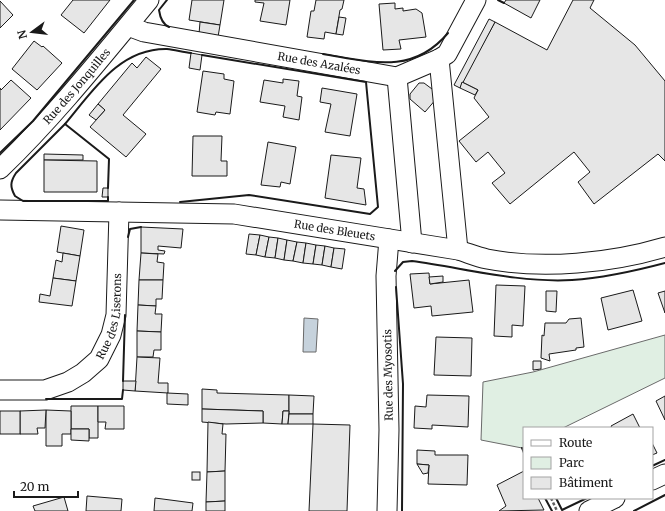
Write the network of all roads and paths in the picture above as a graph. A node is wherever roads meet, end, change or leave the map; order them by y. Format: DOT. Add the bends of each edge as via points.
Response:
graph roads {
  1 [pos="149,0"];
  2 [pos="476,0"];
  3 [pos="128,26"];
  4 [pos="439,59"];
  5 [pos="397,77"];
  6 [pos="0,169"];
  7 [pos="0,210"];
  8 [pos="119,212"];
  9 [pos="389,239"];
  10 [pos="412,243"];
  11 [pos="665,247"];
  12 [pos="458,250"];
  13 [pos="0,390"];
  14 [pos="665,474"];
  15 [pos="653,480"];
  16 [pos="551,499"];
  17 [pos="613,499"];
  18 [pos="387,511"];
  19 [pos="557,511"];
  20 [pos="589,511"];
  1 -- 3 [label="street, Rue des Jonquilles"];
  2 -- 4 [label="street" via="447,54"];
  3 -- 5 [label="street, Rue des Azalées" via="144,32"];
  3 -- 6 [label="street, Rue des Jonquilles" via="31,140"];
  4 -- 5 [label="street"];
  4 -- 12 [label="street"];
  5 -- 10 [label="street"];
  7 -- 8 [label="street, Rue des Bleuets"];
  8 -- 9 [label="street, Rue des Bleuets" via="234,214"];
  8 -- 13 [label="street, Rue des Liserons" via="116,315 111,336 98,359 68,382 45,390"];
  9 -- 10 [label="street, Rue des Bleuets"];
  9 -- 18 [label="street, Rue des Myosotis" via="386,276 389,430"];
  10 -- 12 [label="street, Rue des Bleuets"];
  11 -- 12 [label="street, Rue des Bleuets" via="600,262 547,264 487,259"];
  14 -- 15 [label="street"];
  16 -- 19 [label="path"];
  17 -- 20 [label="street"];
}
